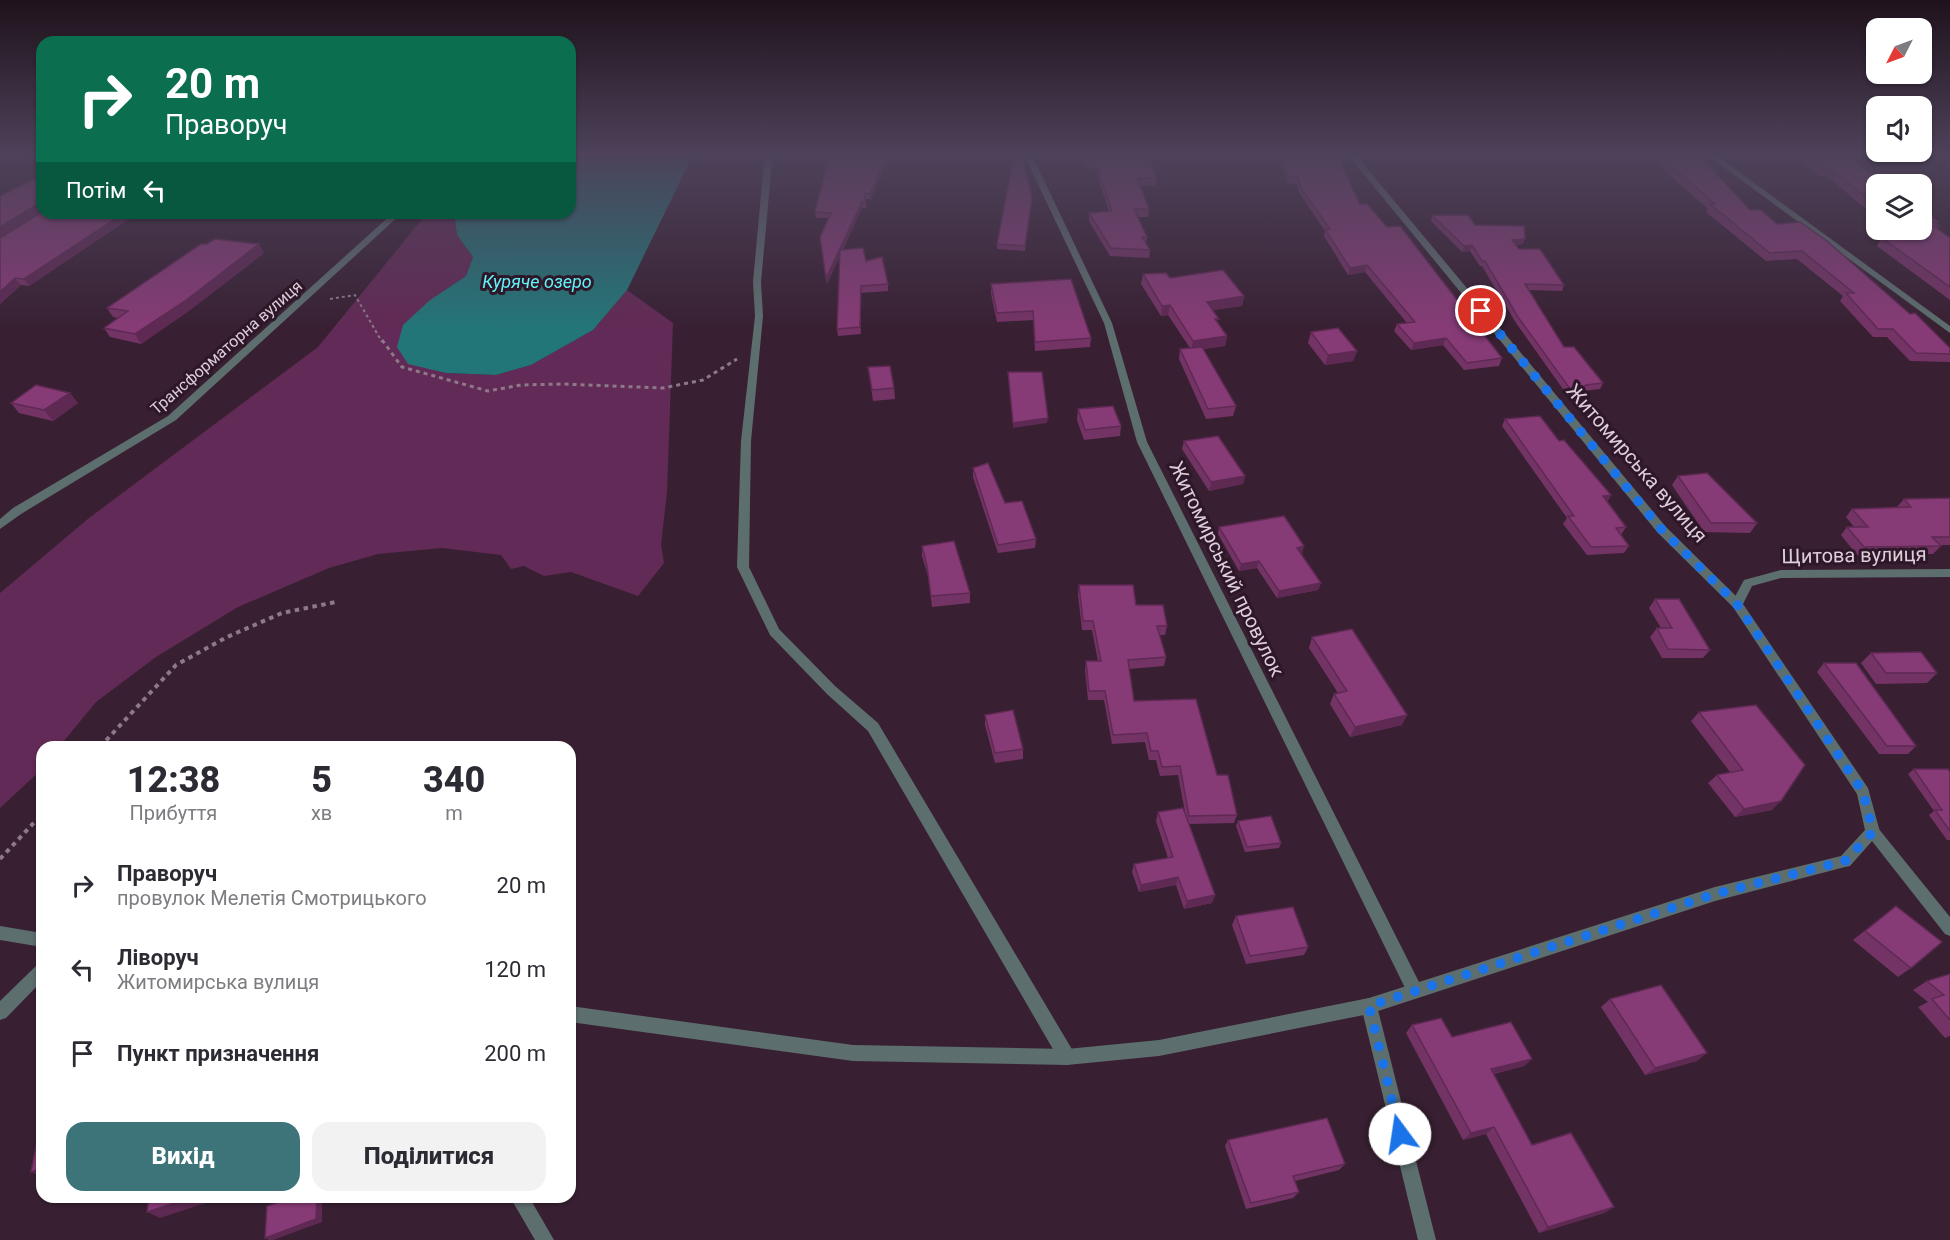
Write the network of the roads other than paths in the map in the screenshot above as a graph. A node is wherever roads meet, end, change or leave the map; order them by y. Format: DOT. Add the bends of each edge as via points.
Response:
graph roads {
  1 [pos="763,213"];
  2 [pos="1056,213"];
  3 [pos="1400,213"];
  4 [pos="1790,213"];
  5 [pos="391,219"];
  6 [pos="1950,330"];
  7 [pos="0,525"];
  8 [pos="1950,573"];
  9 [pos="1737,604"];
  10 [pos="1873,832"];
  11 [pos="1950,929"];
  12 [pos="0,933"];
  13 [pos="36,939"];
  14 [pos="36,975"];
  15 [pos="1415,991"];
  16 [pos="1369,1006"];
  17 [pos="0,1012"];
  18 [pos="576,1015"];
  19 [pos="1067,1057"];
  20 [pos="523,1203"];
  21 [pos="545,1240"];
  22 [pos="1426,1240"];
  1 -- 19 [label="street" via="757,282 759,316 746,441 743,567 774,632 873,727"];
  2 -- 15 [label="street, Житомирський провулок" via="1108,323 1142,442"];
  3 -- 9 [label="street, Житомирська вулиця" via="1662,530"];
  4 -- 6 [label="street"];
  5 -- 7 [label="street, Трансформаторна вулиця" via="172,418"];
  8 -- 9 [label="street, Щитова вулиця" via="1781,574 1748,583"];
  9 -- 10 [label="street, Житомирська вулиця" via="1863,792"];
  10 -- 11 [label="street, Житомирська вулиця"];
  10 -- 15 [label="street" via="1845,861 1715,894"];
  12 -- 13 [label="street"];
  14 -- 17 [label="street"];
  15 -- 16 [label="street"];
  16 -- 19 [label="street" via="1159,1048"];
  16 -- 22 [label="street"];
  18 -- 19 [label="street" via="853,1053"];
  20 -- 21 [label="street"];
}
